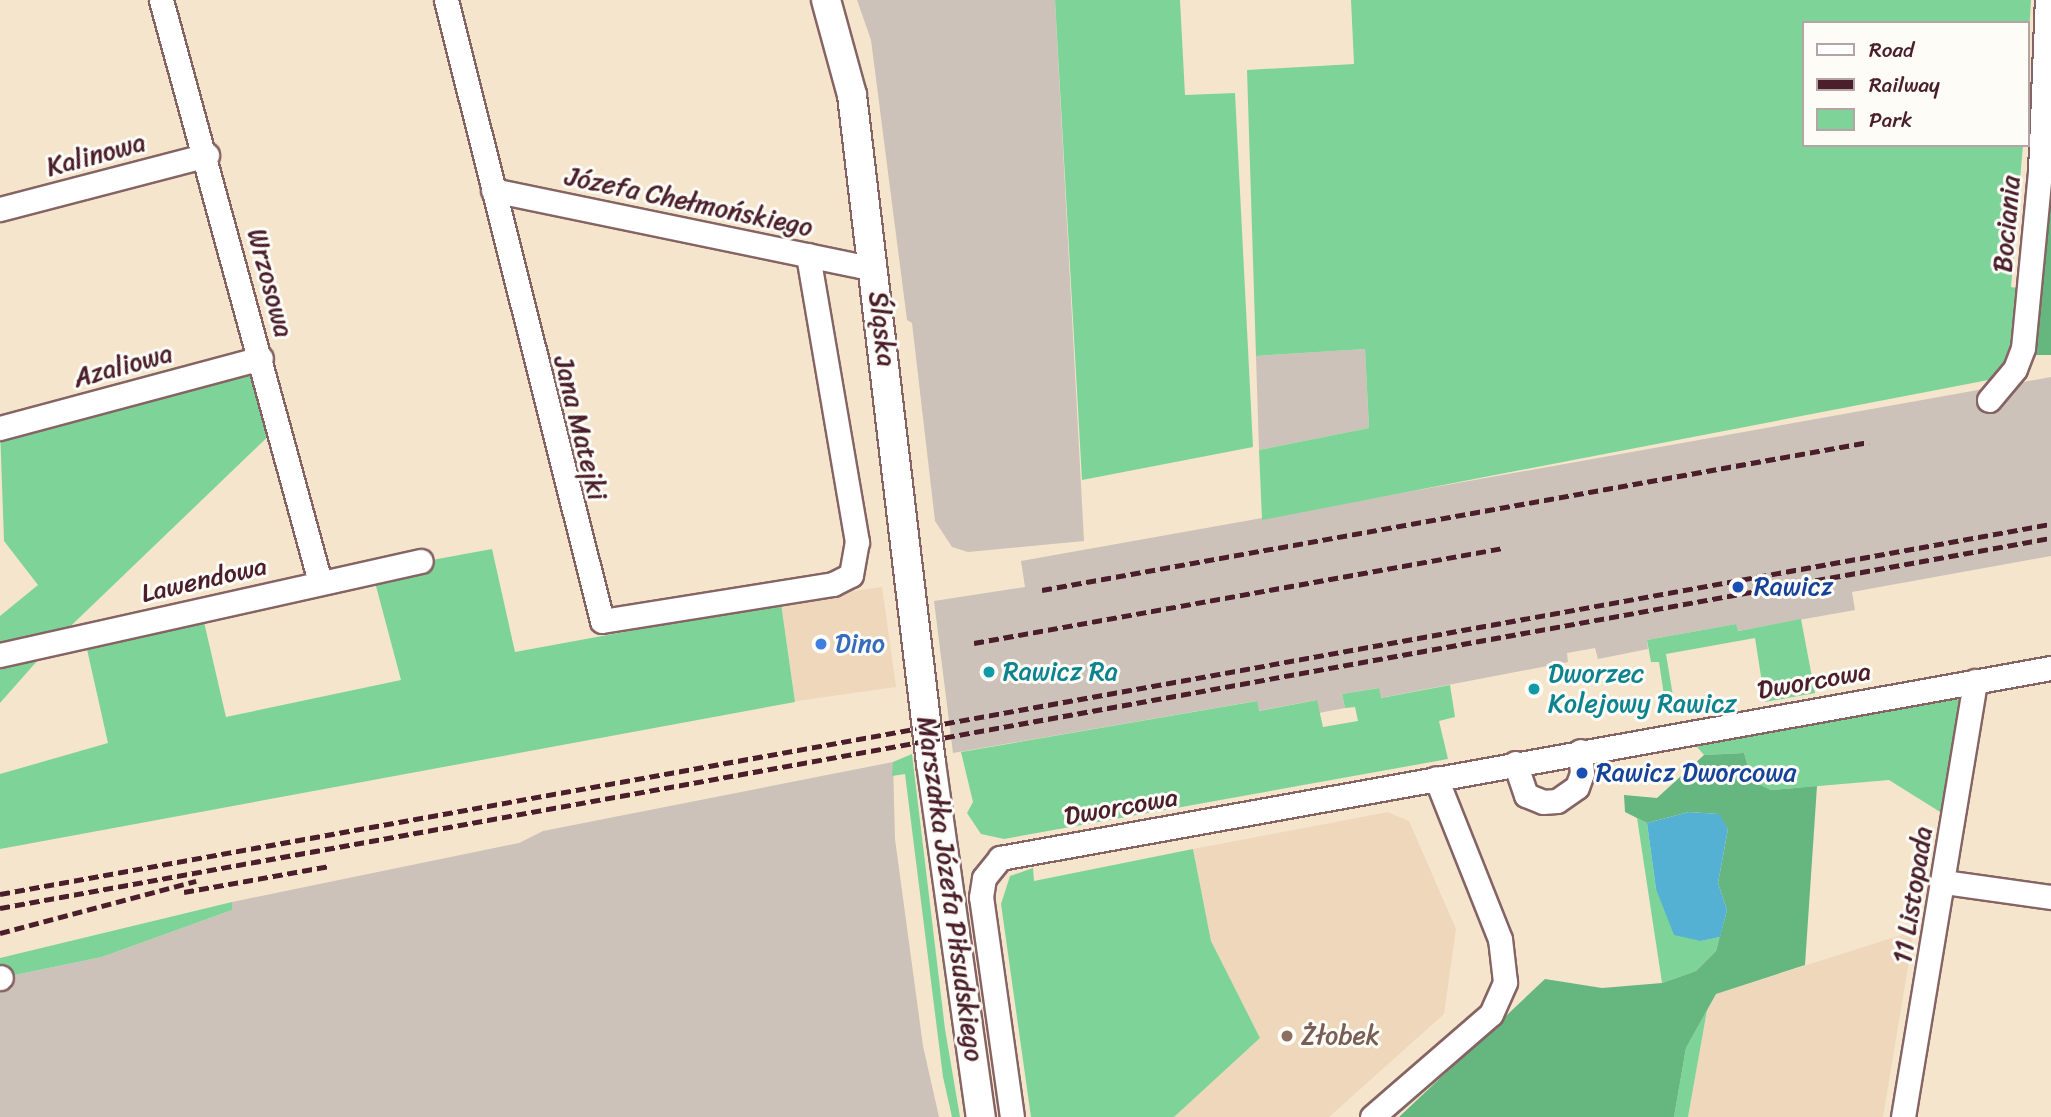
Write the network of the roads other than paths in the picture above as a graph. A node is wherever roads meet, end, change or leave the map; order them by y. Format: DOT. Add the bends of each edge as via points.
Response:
graph roads {
  1 [pos="161,0"];
  2 [pos="446,0"];
  3 [pos="827,0"];
  4 [pos="2047,0"];
  5 [pos="206,155"];
  6 [pos="2046,171"];
  7 [pos="493,190"];
  8 [pos="0,209"];
  9 [pos="808,256"];
  10 [pos="874,269"];
  11 [pos="261,358"];
  12 [pos="1989,400"];
  13 [pos="0,428"];
  14 [pos="421,561"];
  15 [pos="320,582"];
  16 [pos="0,655"];
  17 [pos="920,661"];
  18 [pos="2051,668"];
  19 [pos="1975,681"];
  20 [pos="1580,751"];
  21 [pos="1515,763"];
  22 [pos="1436,778"];
  23 [pos="1944,882"];
  24 [pos="2051,897"];
  25 [pos="981,1117"];
  26 [pos="1012,1117"];
  27 [pos="1372,1117"];
  28 [pos="1903,1117"];
  1 -- 5 [label="street, Wrzosowa"];
  2 -- 7 [label="street, Jana Matejki"];
  3 -- 10 [label="street, Śląska" via="852,95"];
  4 -- 6 [label="street, Bociania"];
  5 -- 8 [label="street, Kalinowa"];
  5 -- 11 [label="street, Wrzosowa"];
  6 -- 12 [label="street, Bociania" via="2023,348 2015,369"];
  7 -- 9 [label="street, Józefa Chełmońskiego"];
  7 -- 9 [label="street, Jana Matejki" via="602,621 833,584 851,575 858,542"];
  9 -- 10 [label="street, Józefa Chełmońskiego"];
  10 -- 17 [label="street, Śląska"];
  11 -- 13 [label="street, Azaliowa"];
  11 -- 15 [label="street, Wrzosowa"];
  14 -- 15 [label="street, Lawendowa"];
  15 -- 16 [label="street, Lawendowa"];
  17 -- 25 [label="street, Marszałka Józefa Piłsudskiego"];
  18 -- 19 [label="street, Dworcowa"];
  19 -- 20 [label="street, Dworcowa"];
  19 -- 23 [label="street, 11 Listopada"];
  20 -- 21 [label="street, Dworcowa"];
  20 -- 21 [label="street" via="1577,787 1557,801 1543,802 1526,795"];
  21 -- 22 [label="street, Dworcowa"];
  22 -- 26 [label="street, Dworcowa" via="1000,858 984,878 981,897"];
  22 -- 27 [label="street" via="1500,939 1504,982 1491,1014"];
  23 -- 24 [label="street"];
  23 -- 28 [label="street, 11 Listopada"];
}
